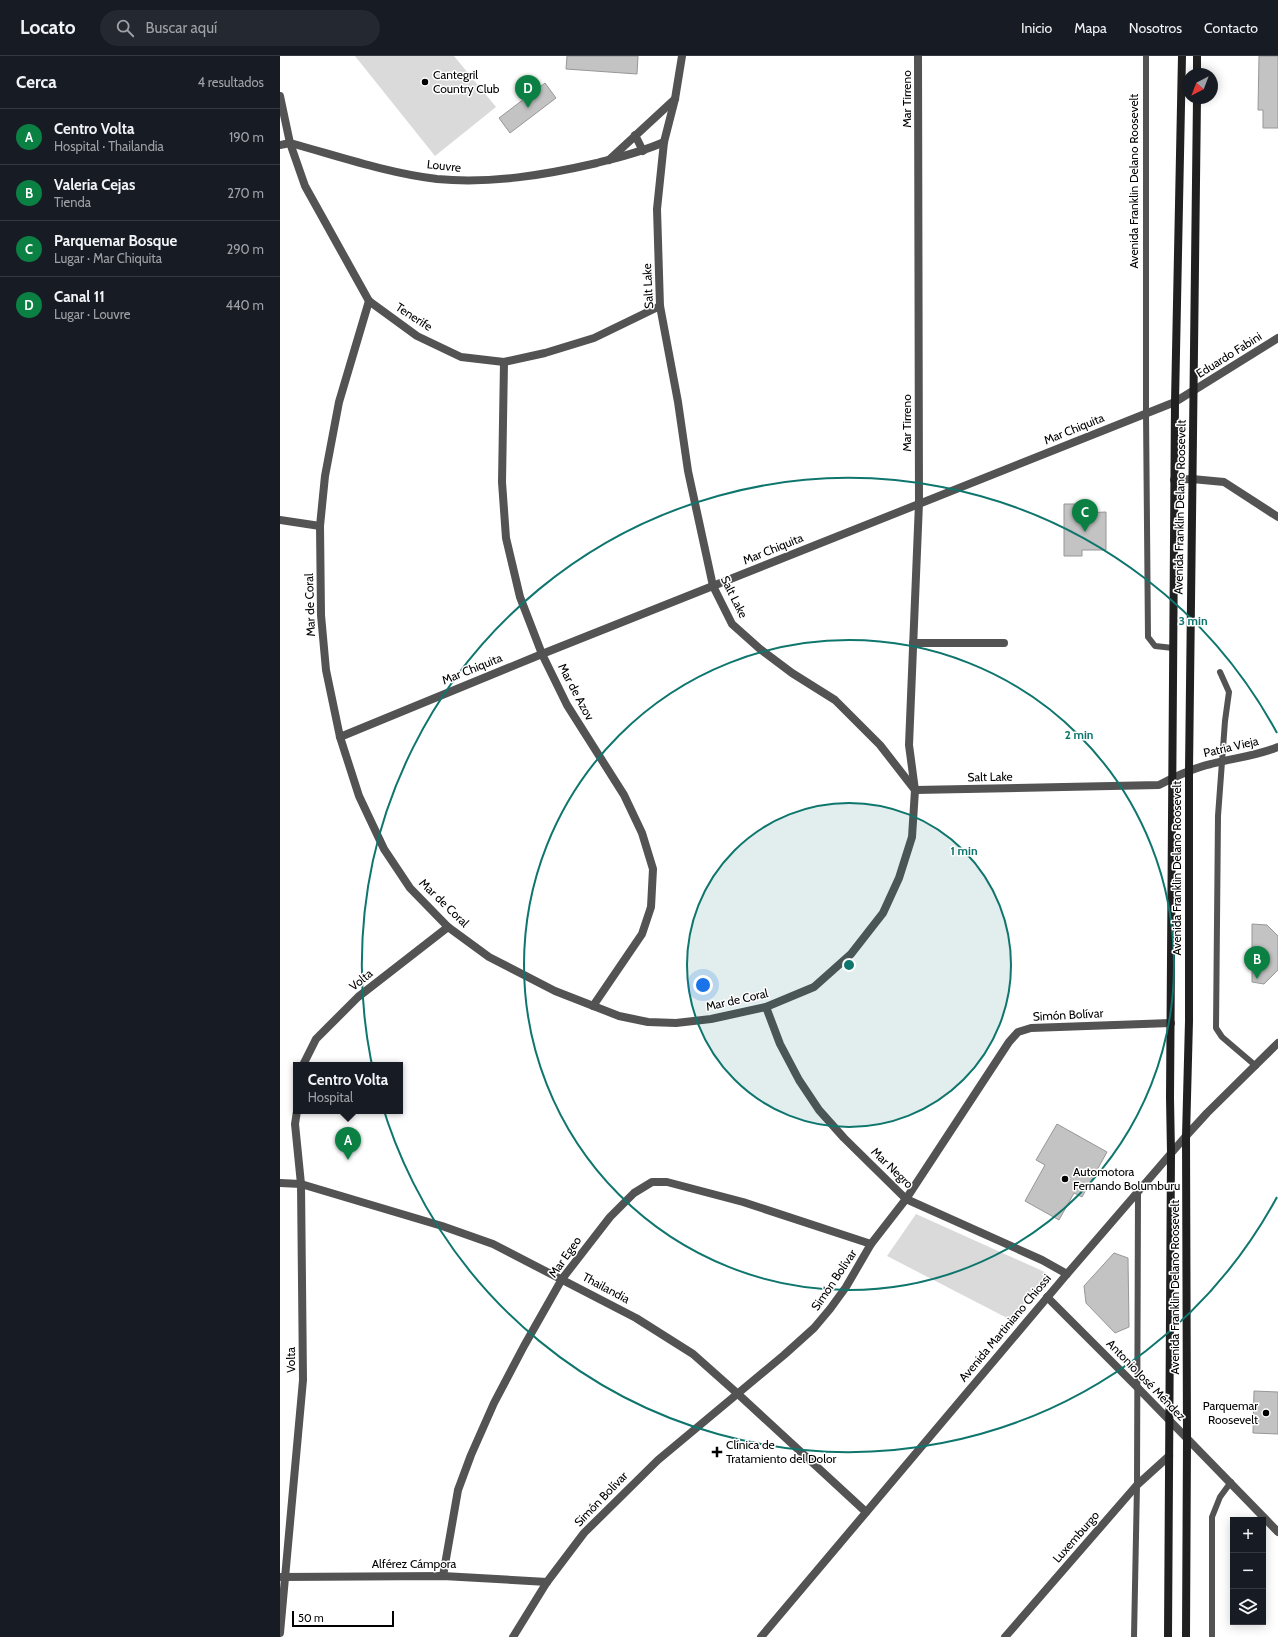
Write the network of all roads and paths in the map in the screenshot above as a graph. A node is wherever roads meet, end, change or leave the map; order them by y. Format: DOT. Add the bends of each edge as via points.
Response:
graph roads {
  1 [pos="682,56"];
  2 [pos="918,56"];
  3 [pos="1146,56"];
  4 [pos="1182,56"];
  5 [pos="1198,56"];
  6 [pos="1197,68"];
  7 [pos="280,96"];
  8 [pos="675,99"];
  9 [pos="1197,104"];
  10 [pos="635,135"];
  11 [pos="290,142"];
  12 [pos="664,142"];
  13 [pos="280,145"];
  14 [pos="643,151"];
  15 [pos="608,160"];
  16 [pos="369,301"];
  17 [pos="660,306"];
  18 [pos="1278,338"];
  19 [pos="504,362"];
  20 [pos="1193,392"];
  21 [pos="1175,402"];
  22 [pos="1146,413"];
  23 [pos="1192,479"];
  24 [pos="1174,480"];
  25 [pos="919,503"];
  26 [pos="1278,518"];
  27 [pos="280,520"];
  28 [pos="320,526"];
  29 [pos="713,586"];
  30 [pos="913,643"];
  31 [pos="1004,643"];
  32 [pos="1173,648"];
  33 [pos="542,654"];
  34 [pos="1220,672"];
  35 [pos="340,736"];
  36 [pos="1278,747"];
  37 [pos="1222,761"];
  38 [pos="1189,770"];
  39 [pos="1173,778"];
  40 [pos="915,790"];
  41 [pos="448,927"];
  42 [pos="593,1006"];
  43 [pos="766,1007"];
  44 [pos="1171,1023"];
  45 [pos="1278,1043"];
  46 [pos="304,1062"];
  47 [pos="1256,1066"];
  48 [pos="297,1114"];
  49 [pos="1186,1136"];
  50 [pos="1171,1153"];
  51 [pos="280,1183"];
  52 [pos="301,1184"];
  53 [pos="1138,1194"];
  54 [pos="906,1199"];
  55 [pos="871,1244"];
  56 [pos="1067,1274"];
  57 [pos="562,1279"];
  58 [pos="1047,1297"];
  59 [pos="1136,1386"];
  60 [pos="738,1394"];
  61 [pos="1170,1421"];
  62 [pos="1187,1439"];
  63 [pos="1169,1456"];
  64 [pos="1231,1482"];
  65 [pos="1137,1486"];
  66 [pos="866,1512"];
  67 [pos="1278,1532"];
  68 [pos="443,1576"];
  69 [pos="283,1577"];
  70 [pos="547,1582"];
  71 [pos="280,1633"];
  72 [pos="513,1637"];
  73 [pos="761,1637"];
  74 [pos="1005,1637"];
  75 [pos="1134,1637"];
  76 [pos="1168,1637"];
  77 [pos="1186,1637"];
  78 [pos="1212,1637"];
  1 -- 8 [label="street, Salt Lake"];
  2 -- 25 [label="street, Mar Tirreno"];
  3 -- 22 [label="lane, Avenida Franklin Delano Roosevelt"];
  4 -- 21 [label="main road, Avenida Franklin Delano Roosevelt"];
  5 -- 6 [label="main road"];
  7 -- 11 [label="street, Tenerife"];
  8 -- 10 [label="street"];
  8 -- 12 [label="street, Salt Lake"];
  9 -- 20 [label="main road, Avenida Franklin Delano Roosevelt"];
  10 -- 14 [label="street"];
  10 -- 15 [label="street"];
  11 -- 13 [label="street"];
  11 -- 15 [label="street, Louvre" via="391,170 476,181 536,176"];
  11 -- 16 [label="street, Tenerife" via="305,186"];
  12 -- 14 [label="street, Louvre"];
  12 -- 17 [label="street, Salt Lake" via="657,209"];
  14 -- 15 [label="street, Louvre"];
  16 -- 19 [label="street, Tenerife" via="417,336 461,357"];
  16 -- 28 [label="street, Mar de Coral" via="339,402 325,476"];
  17 -- 19 [label="street, Tenerife" via="594,338"];
  17 -- 29 [label="street, Salt Lake" via="688,471"];
  18 -- 20 [label="street, Eduardo Fabini"];
  19 -- 33 [label="street, Mar de Azov" via="502,482 506,538 520,598"];
  20 -- 21 [label="street, Mar Chiquita"];
  20 -- 23 [label="main road, Avenida Franklin Delano Roosevelt"];
  21 -- 22 [label="street, Mar Chiquita"];
  21 -- 24 [label="main road, Avenida Franklin Delano Roosevelt"];
  22 -- 25 [label="street, Mar Chiquita"];
  22 -- 32 [label="lane, Avenida Franklin Delano Roosevelt" via="1148,637 1155,646"];
  23 -- 24 [label="street"];
  23 -- 26 [label="street" via="1224,482"];
  23 -- 38 [label="main road, Avenida Franklin Delano Roosevelt"];
  24 -- 32 [label="main road, Avenida Franklin Delano Roosevelt"];
  25 -- 29 [label="street, Mar Chiquita"];
  25 -- 30 [label="street, Mar Tirreno"];
  27 -- 28 [label="street"];
  28 -- 35 [label="street, Mar de Coral" via="321,615 326,670"];
  29 -- 33 [label="street, Mar Chiquita"];
  29 -- 40 [label="street, Salt Lake" via="732,624 792,673 834,700 880,745"];
  30 -- 31 [label="street"];
  30 -- 40 [label="street, Mar Tirreno" via="909,745"];
  32 -- 39 [label="main road, Avenida Franklin Delano Roosevelt"];
  33 -- 35 [label="street, Mar Chiquita"];
  33 -- 42 [label="street, Mar de Azov" via="567,706 624,795 642,833 653,869 651,907 642,934"];
  34 -- 37 [label="lane" via="1229,692"];
  35 -- 41 [label="street, Mar de Coral" via="358,796 384,849 410,888"];
  36 -- 37 [label="street, Patria Vieja" via="1247,758"];
  37 -- 38 [label="street, Patria Vieja"];
  37 -- 47 [label="lane" via="1218,816 1216,1028 1222,1037"];
  38 -- 39 [label="street, Patria Vieja"];
  38 -- 49 [label="main road, Avenida Franklin Delano Roosevelt" via="1189,1021"];
  39 -- 40 [label="street, Salt Lake" via="1159,785"];
  39 -- 44 [label="main road, Avenida Franklin Delano Roosevelt"];
  40 -- 43 [label="street, Mar de Coral" via="912,837 899,878 883,913 851,954 814,987"];
  41 -- 42 [label="street, Mar de Coral" via="489,957 555,991"];
  41 -- 46 [label="street, Volta" via="358,997 316,1039"];
  42 -- 43 [label="street, Mar de Coral" via="620,1016 648,1022 676,1023 711,1019"];
  43 -- 54 [label="street, Mar Negro" via="786,1056 819,1110"];
  44 -- 50 [label="main road, Avenida Franklin Delano Roosevelt"];
  44 -- 54 [label="street, Simón Bolívar" via="1031,1028 1018,1032 1008,1042"];
  45 -- 47 [label="street, Avenida Martiniano Chiossi"];
  47 -- 49 [label="street, Avenida Martiniano Chiossi"];
  48 -- 52 [label="street, Volta" via="295,1124"];
  49 -- 50 [label="street, Avenida Martiniano Chiossi"];
  49 -- 62 [label="main road, Avenida Franklin Delano Roosevelt"];
  50 -- 53 [label="street, Avenida Martiniano Chiossi"];
  50 -- 61 [label="main road, Avenida Franklin Delano Roosevelt"];
  51 -- 52 [label="street, Thailandia"];
  52 -- 57 [label="street, Thailandia" via="493,1244"];
  52 -- 69 [label="street, Volta" via="303,1380"];
  53 -- 56 [label="street, Avenida Martiniano Chiossi"];
  53 -- 59 [label="lane"];
  54 -- 55 [label="street, Simón Bolívar"];
  54 -- 56 [label="street, Mar Negro" via="1042,1260"];
  55 -- 57 [label="street, Mar Egeo" via="743,1202 667,1182 652,1182 634,1193 610,1217"];
  55 -- 60 [label="street, Simón Bolívar" via="846,1287 814,1328"];
  56 -- 58 [label="street, Avenida Martiniano Chiossi"];
  57 -- 60 [label="street, Thailandia" via="636,1318 693,1354"];
  57 -- 68 [label="street, Mar Egeo" via="494,1403 471,1455 458,1490"];
  58 -- 59 [label="street, Antonio José Méndez"];
  58 -- 66 [label="street, Avenida Martiniano Chiossi"];
  59 -- 61 [label="street, Antonio José Méndez"];
  59 -- 65 [label="lane"];
  60 -- 66 [label="street, Thailandia"];
  60 -- 70 [label="street, Simón Bolívar" via="658,1460 619,1498 584,1533"];
  61 -- 62 [label="street, Antonio José Méndez"];
  61 -- 63 [label="main road, Avenida Franklin Delano Roosevelt"];
  62 -- 64 [label="street, Antonio José Méndez"];
  62 -- 77 [label="main road, Avenida Franklin Delano Roosevelt"];
  63 -- 65 [label="street, Luxemburgo"];
  63 -- 76 [label="main road, Avenida Franklin Delano Roosevelt"];
  64 -- 67 [label="street, Antonio José Méndez"];
  64 -- 78 [label="lane" via="1220,1497 1212,1517"];
  65 -- 74 [label="street, Luxemburgo"];
  65 -- 75 [label="lane"];
  66 -- 73 [label="street, Avenida Martiniano Chiossi"];
  68 -- 69 [label="street, Alférez Cámpora"];
  68 -- 70 [label="street, Alférez Cámpora"];
  69 -- 71 [label="street, Volta"];
  70 -- 72 [label="street, Simón Bolívar"];
}
